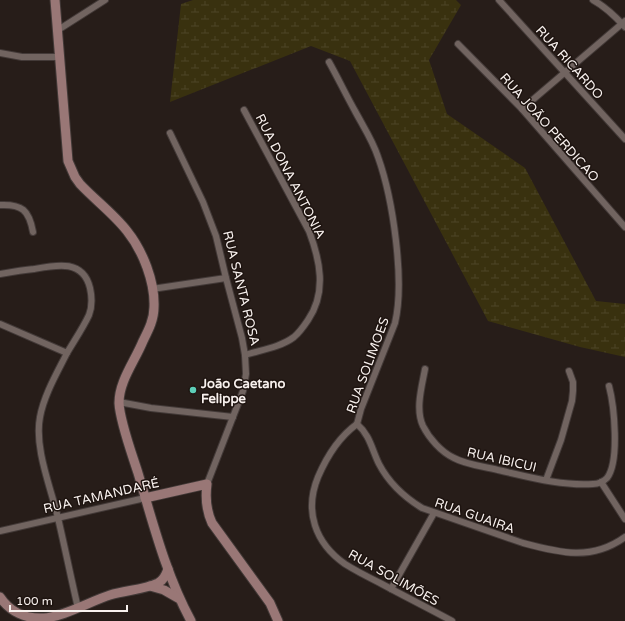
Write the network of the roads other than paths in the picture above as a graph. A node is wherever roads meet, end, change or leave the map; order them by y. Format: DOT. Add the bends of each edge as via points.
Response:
graph roads {
  1 [pos="55,0"];
  2 [pos="105,0"];
  3 [pos="499,0"];
  4 [pos="592,0"];
  5 [pos="624,24"];
  6 [pos="58,30"];
  7 [pos="458,44"];
  8 [pos="0,53"];
  9 [pos="60,57"];
  10 [pos="330,62"];
  11 [pos="564,73"];
  12 [pos="522,109"];
  13 [pos="244,110"];
  14 [pos="170,133"];
  15 [pos="625,139"];
  16 [pos="0,205"];
  17 [pos="625,227"];
  18 [pos="33,232"];
  19 [pos="0,274"];
  20 [pos="226,278"];
  21 [pos="152,289"];
  22 [pos="0,324"];
  23 [pos="67,353"];
  24 [pos="245,355"];
  25 [pos="425,369"];
  26 [pos="569,371"];
  27 [pos="609,386"];
  28 [pos="119,402"];
  29 [pos="233,417"];
  30 [pos="357,424"];
  31 [pos="546,480"];
  32 [pos="601,482"];
  33 [pos="207,484"];
  34 [pos="145,498"];
  35 [pos="434,513"];
  36 [pos="58,518"];
  37 [pos="625,519"];
  38 [pos="0,531"];
  39 [pos="625,537"];
  40 [pos="168,569"];
  41 [pos="150,586"];
  42 [pos="390,589"];
  43 [pos="0,597"];
  44 [pos="178,598"];
  45 [pos="78,608"];
  46 [pos="191,621"];
  47 [pos="278,621"];
  48 [pos="452,621"];
  1 -- 6 [label="main road"];
  2 -- 6 [label="street"];
  3 -- 11 [label="street, RUA RICARDO"];
  4 -- 5 [label="street" via="602,4"];
  5 -- 11 [label="street"];
  6 -- 9 [label="main road"];
  7 -- 12 [label="street, RUA JOÃO PERDICAO"];
  8 -- 9 [label="street" via="22,57"];
  9 -- 21 [label="main road" via="68,161 71,169 80,184 127,231 143,259"];
  10 -- 30 [label="street, RUA SOLIMOES" via="378,157 392,217 398,266 395,323"];
  11 -- 12 [label="street"];
  11 -- 15 [label="street, RUA RICARDO"];
  12 -- 17 [label="street, RUA JOÃO PERDICAO"];
  13 -- 24 [label="street, RUA DONA ANTONIA" via="309,231 315,246 321,282 312,315 294,337 282,344"];
  14 -- 20 [label="street, RUA SANTA ROSA" via="206,208"];
  16 -- 18 [label="street" via="16,205 22,209 31,222"];
  19 -- 23 [label="street" via="64,265 84,274 90,288 89,315"];
  20 -- 21 [label="street"];
  20 -- 24 [label="street, RUA SANTA ROSA"];
  21 -- 28 [label="main road" via="152,323 124,379"];
  22 -- 23 [label="street"];
  23 -- 36 [label="street" via="45,400 39,435 41,453"];
  24 -- 29 [label="street, RUA SANTA ROSA" via="245,384"];
  25 -- 31 [label="street, RUA IBICUI" via="420,417 426,431 444,452 462,461"];
  26 -- 31 [label="street" via="573,382 572,401"];
  27 -- 32 [label="street" via="614,415 614,458 609,474"];
  28 -- 29 [label="street"];
  28 -- 34 [label="main road"];
  29 -- 33 [label="street, RUA SANTA ROSA"];
  30 -- 35 [label="street, RUA GUAIRA" via="367,435 379,464 397,489 408,500"];
  30 -- 42 [label="street, RUA SOLIMÕES" via="336,444 321,469 311,501 312,515 321,539 336,557"];
  31 -- 32 [label="street, RUA IBICUI" via="563,483"];
  32 -- 37 [label="street"];
  33 -- 34 [label="main road, RUA TAMANDARÉ"];
  33 -- 47 [label="main road, RUA SANTA ROSA" via="206,512 270,603"];
  34 -- 36 [label="street, RUA TAMANDARÉ"];
  34 -- 40 [label="main road"];
  35 -- 39 [label="street, RUA GUAIRA" via="523,544 571,553 602,550"];
  35 -- 42 [label="street"];
  36 -- 38 [label="street, RUA TAMANDARÉ"];
  36 -- 45 [label="street"];
  40 -- 41 [label="main road" via="164,578"];
  40 -- 44 [label="main road"];
  41 -- 44 [label="main road"];
  41 -- 45 [label="main road" via="110,595"];
  42 -- 48 [label="street, RUA SOLIMÕES"];
  43 -- 45 [label="main road" via="15,612 30,618 45,618"];
  44 -- 46 [label="main road"];
}
